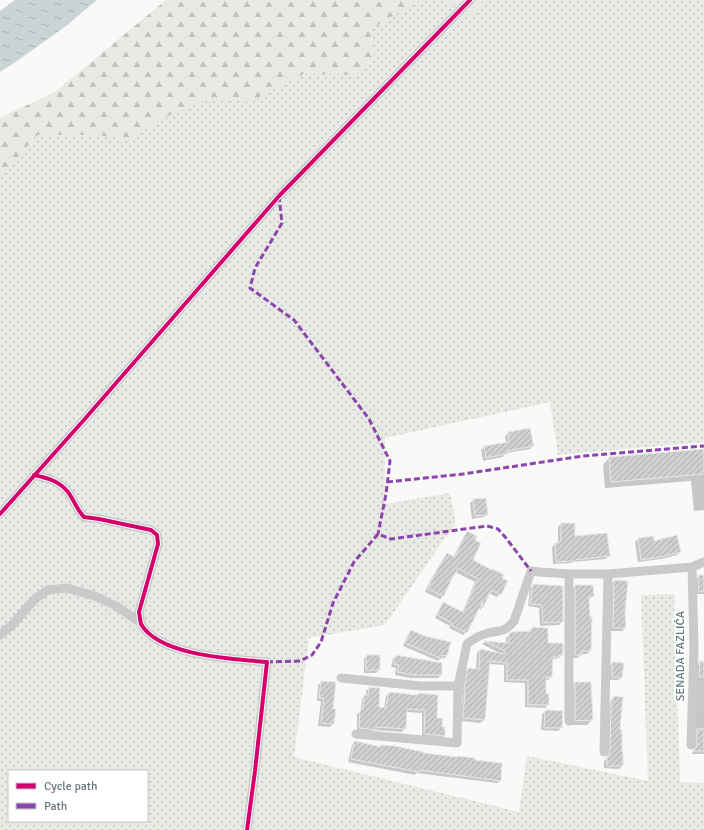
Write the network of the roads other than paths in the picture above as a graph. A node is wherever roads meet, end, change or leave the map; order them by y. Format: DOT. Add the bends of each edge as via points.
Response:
graph roads {
  1 [pos="470,0"];
  2 [pos="34,475"];
  3 [pos="0,514"];
  4 [pos="704,562"];
  5 [pos="692,568"];
  6 [pos="569,574"];
  7 [pos="608,574"];
  8 [pos="141,623"];
  9 [pos="0,634"];
  10 [pos="341,678"];
  11 [pos="458,686"];
  12 [pos="569,721"];
  13 [pos="356,734"];
  14 [pos="691,745"];
  15 [pos="604,752"];
  16 [pos="247,830"];
  1 -- 2 [label="street" via="279,196"];
  2 -- 3 [label="street"];
  2 -- 8 [label="street" via="50,478 62,486 84,517 151,530 157,535 158,544 139,612"];
  4 -- 5 [label="street"];
  5 -- 7 [label="street"];
  5 -- 14 [label="street, SENADA FAZLIĆA" via="694,648"];
  6 -- 7 [label="street"];
  6 -- 11 [label="street" via="531,571 514,621 509,627 478,637 467,644"];
  6 -- 12 [label="street"];
  7 -- 15 [label="street"];
  8 -- 9 [label="street" via="116,606 95,596 67,588 54,589 35,599 12,625"];
  8 -- 16 [label="street" via="158,641 180,649 210,656 267,662"];
  10 -- 11 [label="street" via="422,686"];
  11 -- 13 [label="street" via="457,743"];
}
